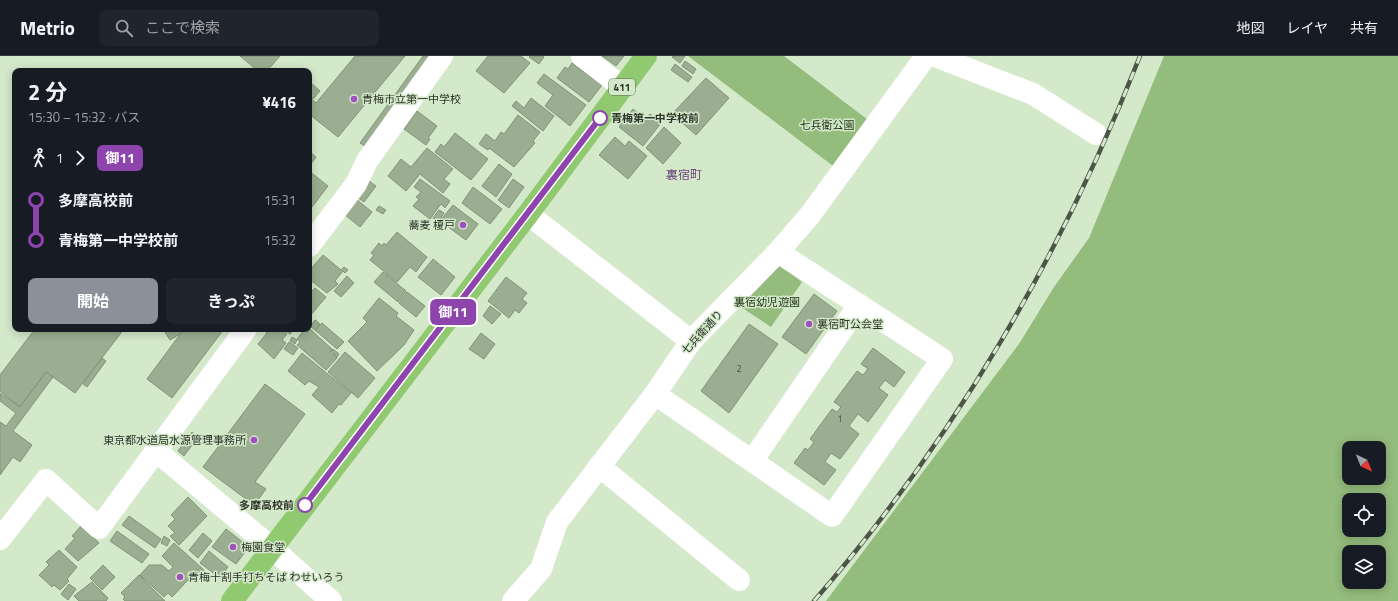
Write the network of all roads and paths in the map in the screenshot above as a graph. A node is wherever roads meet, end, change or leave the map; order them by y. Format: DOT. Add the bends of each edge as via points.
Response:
graph roads {
  1 [pos="442,56"];
  2 [pos="582,56"];
  3 [pos="646,56"];
  4 [pos="926,56"];
  5 [pos="935,56"];
  6 [pos="622,87"];
  7 [pos="1096,134"];
  8 [pos="528,214"];
  9 [pos="312,242"];
  10 [pos="778,252"];
  11 [pos="859,305"];
  12 [pos="244,332"];
  13 [pos="691,341"];
  14 [pos="655,394"];
  15 [pos="156,450"];
  16 [pos="752,461"];
  17 [pos="599,466"];
  18 [pos="0,539"];
  19 [pos="272,548"];
  20 [pos="739,580"];
  21 [pos="232,601"];
  22 [pos="331,601"];
  23 [pos="513,601"];
  1 -- 9 [label="street" via="367,161 356,184"];
  2 -- 6 [label="street"];
  3 -- 6 [label="highway, 411"];
  4 -- 10 [label="street, 七兵衛通り" via="810,215"];
  5 -- 7 [label="street" via="1033,94"];
  6 -- 8 [label="highway, 411"];
  8 -- 13 [label="street"];
  8 -- 19 [label="highway, 411"];
  10 -- 11 [label="street"];
  10 -- 13 [label="street, 七兵衛通り"];
  11 -- 16 [label="street"];
  11 -- 16 [label="street" via="942,359 832,516"];
  12 -- 15 [label="street"];
  13 -- 14 [label="street, 七兵衛通り"];
  14 -- 16 [label="street"];
  14 -- 17 [label="street, 七兵衛通り"];
  15 -- 18 [label="street" via="99,528 46,480"];
  15 -- 19 [label="street"];
  17 -- 20 [label="street"];
  17 -- 23 [label="street, 七兵衛通り" via="556,522 541,569"];
  19 -- 21 [label="highway, 411"];
  19 -- 22 [label="street"];
}
